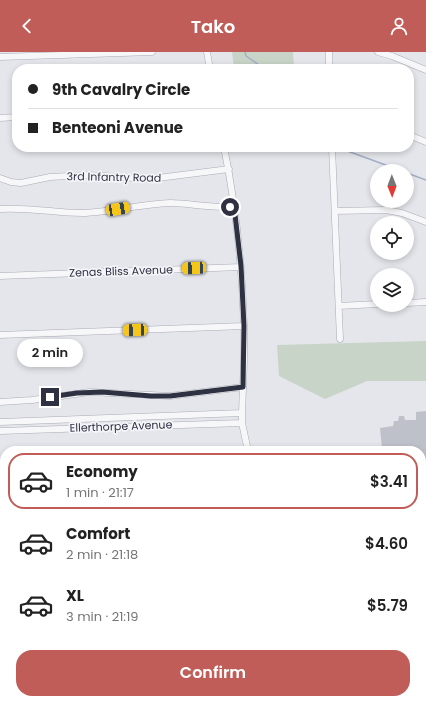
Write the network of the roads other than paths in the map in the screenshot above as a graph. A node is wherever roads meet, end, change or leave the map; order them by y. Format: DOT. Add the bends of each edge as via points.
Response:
graph roads {
  1 [pos="152,52"];
  2 [pos="207,52"];
  3 [pos="329,52"];
  4 [pos="378,52"];
  5 [pos="0,57"];
  6 [pos="209,64"];
  7 [pos="329,64"];
  8 [pos="411,64"];
  9 [pos="414,65"];
  10 [pos="426,70"];
  11 [pos="12,117"];
  12 [pos="0,118"];
  13 [pos="414,137"];
  14 [pos="426,142"];
  15 [pos="225,152"];
  16 [pos="332,152"];
  17 [pos="229,170"];
  18 [pos="0,178"];
  19 [pos="234,206"];
  20 [pos="0,209"];
  21 [pos="335,211"];
  22 [pos="426,222"];
  23 [pos="241,266"];
  24 [pos="0,276"];
  25 [pos="426,302"];
  26 [pos="414,303"];
  27 [pos="370,304"];
  28 [pos="338,306"];
  29 [pos="244,326"];
  30 [pos="0,335"];
  31 [pos="340,339"];
  32 [pos="243,387"];
  33 [pos="0,402"];
  34 [pos="242,413"];
  35 [pos="0,422"];
  36 [pos="242,423"];
  37 [pos="0,431"];
  38 [pos="247,446"];
  1 -- 5 [label="street"];
  2 -- 6 [label="street"];
  3 -- 7 [label="street"];
  4 -- 8 [label="street"];
  9 -- 10 [label="street"];
  11 -- 12 [label="street"];
  13 -- 14 [label="street"];
  15 -- 17 [label="street"];
  16 -- 21 [label="street"];
  17 -- 18 [label="street, 3rd Infantry Road" via="150,180 88,175 50,177 20,183"];
  17 -- 19 [label="street"];
  19 -- 20 [label="street" via="163,203 83,213"];
  19 -- 23 [label="street"];
  21 -- 22 [label="street" via="386,210"];
  21 -- 28 [label="street"];
  23 -- 24 [label="street, Zenas Bliss Avenue"];
  23 -- 29 [label="street"];
  25 -- 26 [label="street"];
  27 -- 28 [label="street"];
  28 -- 31 [label="street"];
  29 -- 30 [label="street"];
  29 -- 32 [label="street"];
  32 -- 33 [label="street" via="170,396 90,392"];
  32 -- 34 [label="street"];
  34 -- 35 [label="street, Ellerthorpe Avenue"];
  34 -- 36 [label="street"];
  36 -- 37 [label="street, Ellerthorpe Avenue"];
  36 -- 38 [label="street"];
}
